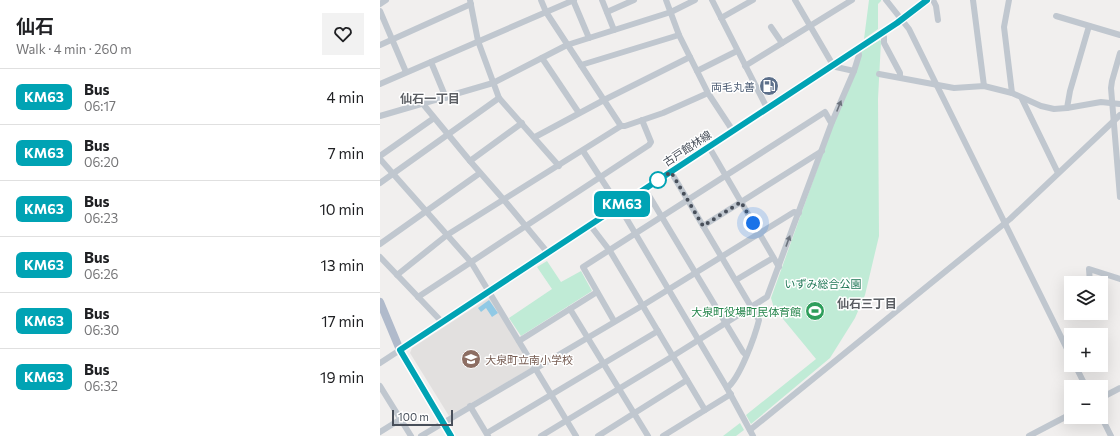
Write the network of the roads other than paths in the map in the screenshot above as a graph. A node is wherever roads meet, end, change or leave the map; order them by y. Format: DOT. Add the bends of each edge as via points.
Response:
graph roads {
  1 [pos="386,0"];
  2 [pos="541,0"];
  3 [pos="573,0"];
  4 [pos="602,0"];
  5 [pos="634,0"];
  6 [pos="666,0"];
  7 [pos="696,0"];
  8 [pos="712,0"];
  9 [pos="751,0"];
  10 [pos="852,0"];
  11 [pos="886,0"];
  12 [pos="933,0"];
  13 [pos="973,0"];
  14 [pos="1009,0"];
  15 [pos="797,1"];
  16 [pos="923,1"];
  17 [pos="471,2"];
  18 [pos="380,4"];
  19 [pos="380,11"];
  20 [pos="546,12"];
  21 [pos="607,12"];
  22 [pos="671,12"];
  23 [pos="1056,16"];
  24 [pos="721,18"];
  25 [pos="902,19"];
  26 [pos="938,20"];
  27 [pos="810,26"];
  28 [pos="1089,26"];
  29 [pos="771,27"];
  30 [pos="614,30"];
  31 [pos="881,33"];
  32 [pos="679,35"];
  33 [pos="1120,35"];
  34 [pos="589,38"];
  35 [pos="392,39"];
  36 [pos="478,41"];
  37 [pos="782,43"];
  38 [pos="567,44"];
  39 [pos="380,45"];
  40 [pos="858,49"];
  41 [pos="737,51"];
  42 [pos="1120,52"];
  43 [pos="690,57"];
  44 [pos="542,58"];
  45 [pos="431,62"];
  46 [pos="581,65"];
  47 [pos="833,65"];
  48 [pos="745,66"];
  49 [pos="697,71"];
  50 [pos="854,71"];
  51 [pos="406,72"];
  52 [pos="879,74"];
  53 [pos="900,77"];
  54 [pos="493,83"];
  55 [pos="936,83"];
  56 [pos="380,84"];
  57 [pos="984,86"];
  58 [pos="708,93"];
  59 [pos="1012,93"];
  60 [pos="446,98"];
  61 [pos="499,98"];
  62 [pos="1022,98"];
  63 [pos="604,100"];
  64 [pos="1112,102"];
  65 [pos="423,104"];
  66 [pos="1120,104"];
  67 [pos="767,108"];
  68 [pos="1067,108"];
  69 [pos="579,113"];
  70 [pos="1120,115"];
  71 [pos="380,116"];
  72 [pos="434,118"];
  73 [pos="642,120"];
  74 [pos="1114,121"];
  75 [pos="832,122"];
  76 [pos="522,124"];
  77 [pos="621,126"];
  78 [pos="733,131"];
  79 [pos="448,135"];
  80 [pos="535,138"];
  81 [pos="709,147"];
  82 [pos="583,151"];
  83 [pos="822,151"];
  84 [pos="380,156"];
  85 [pos="380,159"];
  86 [pos="470,161"];
  87 [pos="559,166"];
  88 [pos="671,172"];
  89 [pos="480,173"];
  90 [pos="1058,173"];
  91 [pos="393,174"];
  92 [pos="725,175"];
  93 [pos="600,177"];
  94 [pos="380,183"];
  95 [pos="645,189"];
  96 [pos="1120,198"];
  97 [pos="504,200"];
  98 [pos="687,200"];
  99 [pos="741,202"];
  100 [pos="619,206"];
  101 [pos="426,211"];
  102 [pos="799,213"];
  103 [pos="662,216"];
  104 [pos="1005,223"];
  105 [pos="590,225"];
  106 [pos="526,226"];
  107 [pos="703,226"];
  108 [pos="636,234"];
  109 [pos="759,234"];
  110 [pos="447,235"];
  111 [pos="380,244"];
  112 [pos="610,251"];
  113 [pos="548,253"];
  114 [pos="380,257"];
  115 [pos="722,257"];
  116 [pos="773,258"];
  117 [pos="471,262"];
  118 [pos="779,267"];
  119 [pos="696,272"];
  120 [pos="397,275"];
  121 [pos="1090,276"];
  122 [pos="1120,279"];
  123 [pos="736,280"];
  124 [pos="669,289"];
  125 [pos="489,291"];
  126 [pos="597,292"];
  127 [pos="418,297"];
  128 [pos="380,302"];
  129 [pos="642,305"];
  130 [pos="752,307"];
  131 [pos="570,309"];
  132 [pos="383,313"];
  133 [pos="614,321"];
  134 [pos="442,322"];
  135 [pos="726,323"];
  136 [pos="658,331"];
  137 [pos="587,337"];
  138 [pos="699,340"];
  139 [pos="519,341"];
  140 [pos="1064,343"];
  141 [pos="400,350"];
  142 [pos="746,355"];
  143 [pos="673,356"];
  144 [pos="380,363"];
  145 [pos="603,363"];
  146 [pos="535,368"];
  147 [pos="687,380"];
  148 [pos="380,386"];
  149 [pos="618,388"];
  150 [pos="727,388"];
  151 [pos="1120,388"];
  152 [pos="731,394"];
  153 [pos="1108,394"];
  154 [pos="551,395"];
  155 [pos="383,396"];
  156 [pos="470,406"];
  157 [pos="705,410"];
  158 [pos="634,414"];
  159 [pos="1064,418"];
  160 [pos="400,419"];
  161 [pos="566,421"];
  162 [pos="442,422"];
  163 [pos="1105,424"];
  164 [pos="750,430"];
  165 [pos="380,432"];
  166 [pos="487,435"];
  167 [pos="411,436"];
  168 [pos="421,436"];
  169 [pos="451,436"];
  170 [pos="541,436"];
  171 [pos="576,436"];
  172 [pos="598,436"];
  173 [pos="648,436"];
  174 [pos="663,436"];
  175 [pos="753,436"];
  176 [pos="1029,436"];
  177 [pos="1111,436"];
  1 -- 18 [label="street"];
  2 -- 20 [label="street"];
  3 -- 20 [label="street"];
  3 -- 34 [label="street"];
  4 -- 21 [label="street"];
  5 -- 21 [label="street"];
  6 -- 22 [label="street"];
  7 -- 22 [label="street"];
  8 -- 24 [label="street"];
  9 -- 24 [label="street"];
  10 -- 27 [label="street"];
  11 -- 25 [label="street"];
  12 -- 26 [label="street"];
  13 -- 57 [label="street"];
  14 -- 59 [label="street" via="1004,27"];
  15 -- 27 [label="street"];
  16 -- 25 [label="main road, 古戸館林線"];
  17 -- 35 [label="street"];
  17 -- 36 [label="street"];
  19 -- 35 [label="street"];
  20 -- 36 [label="street"];
  20 -- 38 [label="street"];
  21 -- 30 [label="street"];
  22 -- 30 [label="street"];
  22 -- 32 [label="street"];
  23 -- 28 [label="street"];
  24 -- 41 [label="street"];
  25 -- 31 [label="main road, 古戸館林線"];
  25 -- 55 [label="street"];
  27 -- 37 [label="street"];
  27 -- 47 [label="street"];
  28 -- 33 [label="street"];
  28 -- 68 [label="street"];
  29 -- 37 [label="street"];
  30 -- 34 [label="street"];
  31 -- 40 [label="main road, 古戸館林線"];
  31 -- 53 [label="street"];
  32 -- 43 [label="street"];
  32 -- 46 [label="street"];
  34 -- 38 [label="street"];
  35 -- 39 [label="street"];
  35 -- 51 [label="street"];
  36 -- 45 [label="street"];
  36 -- 54 [label="street"];
  37 -- 48 [label="street"];
  38 -- 44 [label="street"];
  38 -- 46 [label="street"];
  40 -- 47 [label="main road, 古戸館林線"];
  40 -- 50 [label="street" via="859,55"];
  41 -- 48 [label="street"];
  41 -- 49 [label="street"];
  42 -- 64 [label="street" via="1112,81"];
  43 -- 49 [label="street"];
  43 -- 63 [label="street"];
  44 -- 54 [label="street"];
  44 -- 69 [label="street"];
  45 -- 51 [label="street"];
  45 -- 60 [label="street"];
  46 -- 63 [label="street"];
  47 -- 50 [label="street"];
  47 -- 67 [label="main road, 古戸館林線"];
  48 -- 67 [label="street"];
  49 -- 58 [label="street"];
  75 -- 50 [label="street, one-way"];
  51 -- 56 [label="street"];
  52 -- 53 [label="street"];
  53 -- 55 [label="street"];
  54 -- 60 [label="street"];
  54 -- 61 [label="street"];
  55 -- 57 [label="street" via="954,88"];
  55 -- 104 [label="street"];
  57 -- 59 [label="street"];
  58 -- 73 [label="street"];
  58 -- 78 [label="street"];
  59 -- 62 [label="street"];
  60 -- 65 [label="street"];
  61 -- 76 [label="street"];
  61 -- 79 [label="street"];
  62 -- 68 [label="street" via="1054,109"];
  62 -- 90 [label="street"];
  63 -- 69 [label="street"];
  63 -- 77 [label="street"];
  64 -- 66 [label="street"];
  64 -- 68 [label="street"];
  64 -- 74 [label="street"];
  65 -- 71 [label="street"];
  65 -- 72 [label="street"];
  67 -- 78 [label="main road, 古戸館林線"];
  69 -- 80 [label="street"];
  70 -- 74 [label="street"];
  72 -- 79 [label="street"];
  72 -- 84 [label="street"];
  73 -- 77 [label="street"];
  73 -- 93 [label="street" via="651,144"];
  74 -- 90 [label="street"];
  74 -- 96 [label="street"];
  75 -- 83 [label="street"];
  75 -- 92 [label="street" via="824,112"];
  76 -- 80 [label="street"];
  76 -- 86 [label="street"];
  77 -- 82 [label="street"];
  78 -- 81 [label="main road, 古戸館林線"];
  79 -- 86 [label="street"];
  79 -- 91 [label="street"];
  80 -- 87 [label="street"];
  81 -- 88 [label="main road, 古戸館林線"];
  81 -- 92 [label="street"];
  82 -- 87 [label="street"];
  82 -- 93 [label="street"];
  83 -- 99 [label="street"];
  83 -- 102 [label="street"];
  85 -- 91 [label="street"];
  86 -- 89 [label="street"];
  87 -- 97 [label="street"];
  88 -- 95 [label="main road, 古戸館林線"];
  88 -- 98 [label="street"];
  89 -- 97 [label="street"];
  89 -- 101 [label="street"];
  90 -- 104 [label="street"];
  91 -- 94 [label="street"];
  91 -- 101 [label="street"];
  92 -- 98 [label="street"];
  92 -- 99 [label="street"];
  93 -- 100 [label="street"];
  93 -- 106 [label="street"];
  95 -- 100 [label="main road, 古戸館林線"];
  95 -- 103 [label="street"];
  97 -- 106 [label="street"];
  97 -- 110 [label="street"];
  98 -- 103 [label="street"];
  98 -- 107 [label="street"];
  99 -- 107 [label="street"];
  99 -- 109 [label="street"];
  100 -- 105 [label="main road, 古戸館林線"];
  100 -- 108 [label="street"];
  101 -- 110 [label="street"];
  101 -- 111 [label="street"];
  102 -- 109 [label="street" via="794,212"];
  118 -- 102 [label="street, one-way"];
  103 -- 108 [label="street"];
  103 -- 119 [label="street"];
  104 -- 140 [label="street"];
  104 -- 164 [label="street"];
  105 -- 112 [label="street"];
  105 -- 113 [label="main road, 古戸館林線"];
  106 -- 113 [label="street"];
  106 -- 117 [label="street"];
  107 -- 115 [label="street"];
  108 -- 112 [label="street"];
  108 -- 124 [label="street"];
  109 -- 115 [label="street"];
  109 -- 116 [label="street"];
  110 -- 117 [label="street"];
  110 -- 120 [label="street"];
  112 -- 126 [label="street" via="583,267"];
  112 -- 129 [label="street"];
  113 -- 125 [label="main road, 古戸館林線"];
  114 -- 120 [label="street"];
  115 -- 119 [label="street"];
  115 -- 123 [label="street"];
  116 -- 118 [label="street"];
  116 -- 123 [label="street"];
  117 -- 125 [label="street"];
  117 -- 127 [label="street"];
  118 -- 130 [label="street" via="768,297"];
  119 -- 124 [label="street"];
  119 -- 135 [label="street"];
  120 -- 127 [label="street"];
  121 -- 122 [label="street" via="1089,269"];
  123 -- 130 [label="street"];
  124 -- 129 [label="street"];
  124 -- 138 [label="street"];
  125 -- 134 [label="main road, 古戸館林線"];
  125 -- 139 [label="street"];
  126 -- 131 [label="street"];
  126 -- 133 [label="street"];
  127 -- 134 [label="street"];
  128 -- 132 [label="main road"];
  129 -- 133 [label="street"];
  129 -- 136 [label="street"];
  130 -- 135 [label="street"];
  130 -- 142 [label="street" via="759,320"];
  131 -- 137 [label="street"];
  131 -- 139 [label="street"];
  132 -- 141 [label="main road"];
  133 -- 137 [label="street"];
  134 -- 141 [label="main road, 古戸館林線"];
  135 -- 138 [label="street"];
  135 -- 142 [label="street"];
  136 -- 143 [label="street"];
  136 -- 145 [label="street"];
  137 -- 145 [label="street"];
  137 -- 146 [label="street"];
  138 -- 143 [label="street"];
  138 -- 150 [label="street"];
  139 -- 146 [label="street"];
  141 -- 144 [label="street"];
  141 -- 162 [label="street"];
  142 -- 150 [label="street"];
  143 -- 147 [label="street"];
  143 -- 149 [label="street"];
  145 -- 149 [label="street"];
  145 -- 154 [label="street"];
  146 -- 154 [label="street"];
  146 -- 156 [label="street"];
  147 -- 157 [label="street"];
  147 -- 158 [label="street"];
  148 -- 155 [label="street"];
  149 -- 158 [label="street"];
  149 -- 161 [label="street"];
  150 -- 152 [label="street"];
  151 -- 153 [label="street"];
  152 -- 157 [label="street"];
  152 -- 164 [label="street"];
  154 -- 161 [label="street"];
  154 -- 166 [label="street"];
  155 -- 160 [label="street"];
  156 -- 162 [label="street"];
  156 -- 166 [label="street"];
  157 -- 174 [label="street"];
  158 -- 172 [label="street"];
  158 -- 173 [label="street"];
  159 -- 176 [label="street"];
  160 -- 165 [label="street"];
  160 -- 167 [label="street"];
  161 -- 170 [label="street"];
  161 -- 171 [label="street"];
  162 -- 168 [label="street"];
  162 -- 169 [label="street"];
  163 -- 177 [label="street"];
  164 -- 175 [label="street"];
}
